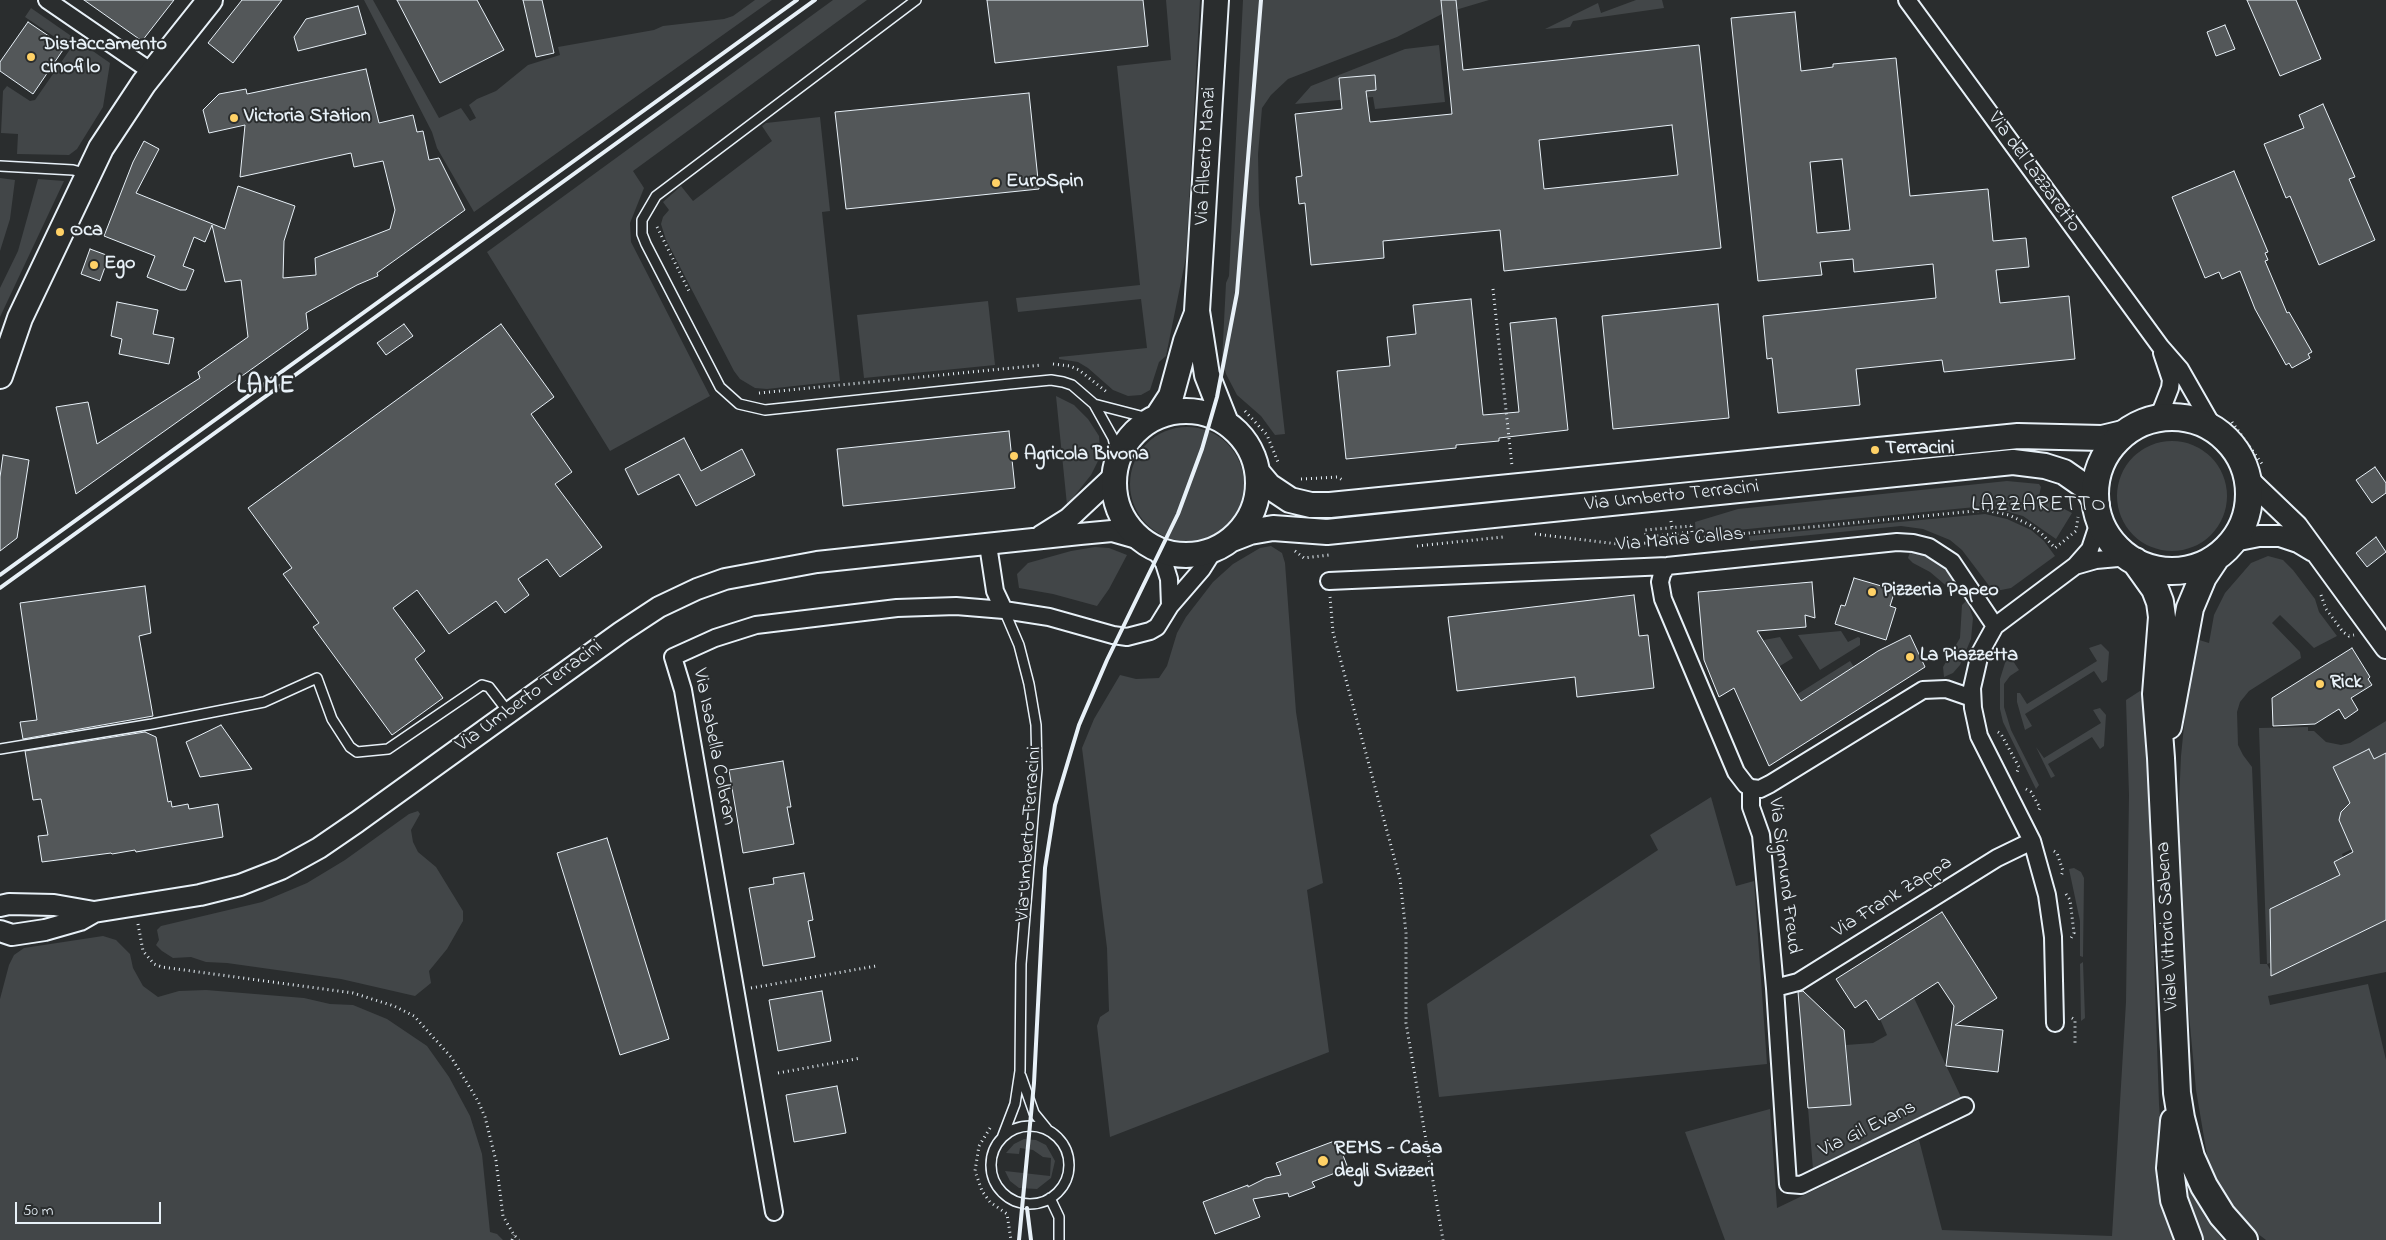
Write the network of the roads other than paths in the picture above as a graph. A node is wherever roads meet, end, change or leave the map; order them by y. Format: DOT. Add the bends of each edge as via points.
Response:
graph roads {
  1 [pos="47,0"];
  2 [pos="209,0"];
  3 [pos="916,0"];
  4 [pos="1216,0"];
  5 [pos="1907,0"];
  6 [pos="152,72"];
  7 [pos="0,166"];
  8 [pos="88,174"];
  9 [pos="1198,311"];
  10 [pos="2160,346"];
  11 [pos="0,376"];
  12 [pos="1094,404"];
  13 [pos="1233,415"];
  14 [pos="1155,417"];
  15 [pos="2221,423"];
  16 [pos="2138,427"];
  17 [pos="1116,467"];
  18 [pos="1269,470"];
  19 [pos="2256,473"];
  20 [pos="2092,515"];
  21 [pos="1035,540"];
  22 [pos="2234,540"];
  23 [pos="1147,543"];
  24 [pos="1223,544"];
  25 [pos="988,545"];
  26 [pos="2318,556"];
  27 [pos="2132,559"];
  28 [pos="2214,559"];
  29 [pos="1667,566"];
  30 [pos="2075,566"];
  31 [pos="1329,581"];
  32 [pos="1170,606"];
  33 [pos="1004,610"];
  34 [pos="1995,626"];
  35 [pos="2386,648"];
  36 [pos="1972,698"];
  37 [pos="509,713"];
  38 [pos="0,749"];
  39 [pos="2161,758"];
  40 [pos="1751,788"];
  41 [pos="2032,841"];
  42 [pos="0,906"];
  43 [pos="94,912"];
  44 [pos="0,931"];
  45 [pos="1776,988"];
  46 [pos="2055,1023"];
  47 [pos="1020,1071"];
  48 [pos="2177,1093"];
  49 [pos="1965,1106"];
  50 [pos="1048,1130"];
  51 [pos="1002,1138"];
  52 [pos="1788,1184"];
  53 [pos="1050,1198"];
  54 [pos="774,1212"];
  55 [pos="1059,1240"];
  56 [pos="2189,1240"];
  57 [pos="2244,1240"];
  1 -- 6 [label="street"];
  2 -- 6 [label="main road"];
  3 -- 12 [label="lane" via="656,196 642,220 646,244 720,387 739,404 765,410 1051,380 1072,385"];
  4 -- 9 [label="main road, Via Alberto Manzi"];
  5 -- 10 [label="street, Via del Lazzaretto"];
  6 -- 8 [label="main road" via="109,134"];
  7 -- 8 [label="lane" via="73,170"];
  8 -- 11 [label="main road" via="20,318"];
  9 -- 13 [label="main road, Via Alberto Manzi" via="1207,376"];
  9 -- 14 [label="main road, Via Alberto Manzi" via="1171,396"];
  10 -- 15 [label="street, Via del Lazzaretto"];
  10 -- 16 [label="street, Via del Lazzaretto" via="2171,380 2170,388 2161,411"];
  12 -- 14 [label="lane"];
  12 -- 17 [label="lane" via="1113,438"];
  13 -- 14 [label="main road" via="1178,411"];
  13 -- 18 [label="main road" via="1239,434"];
  14 -- 17 [label="main road" via="1131,436"];
  15 -- 16 [label="main road" via="2204,424 2177,418"];
  15 -- 19 [label="main road" via="2236,452"];
  16 -- 18 [label="main road, Via Umberto Terracini" via="2093,438 2018,436 1330,505 1290,500 1269,486"];
  16 -- 20 [label="main road" via="2117,441 2102,464"];
  17 -- 21 [label="street, Via Umberto Terracini" via="1068,518"];
  17 -- 23 [label="main road" via="1114,493 1119,510 1128,526"];
  18 -- 24 [label="main road" via="1246,522"];
  19 -- 22 [label="main road" via="2242,527"];
  19 -- 26 [label="street"];
  20 -- 24 [label="main road, Via Umberto Terracini" via="2088,488 2064,472 2013,462 1327,532 1273,528 1250,532"];
  20 -- 27 [label="main road" via="2111,540"];
  20 -- 30 [label="street" via="2090,549"];
  21 -- 23 [label="street, Via Umberto Terracini" via="1112,531"];
  21 -- 25 [label="street, Via Umberto Terracini"];
  22 -- 26 [label="street" via="2280,536 2298,542"];
  22 -- 28 [label="main road"];
  23 -- 24 [label="main road" via="1169,553 1185,555"];
  23 -- 32 [label="street" via="1164,563 1169,580"];
  24 -- 32 [label="street, Via Isabella Colbran"];
  25 -- 33 [label="street, Via Umberto Terracini" via="995,592"];
  25 -- 37 [label="street, Via Umberto Terracini" via="817,562 754,572 696,589 659,607 621,632"];
  26 -- 35 [label="street"];
  27 -- 28 [label="main road" via="2156,569 2179,571"];
  27 -- 30 [label="street" via="2096,560"];
  27 -- 39 [label="main road, Viale Vittorio Sabena" via="2151,582 2160,602 2162,617 2156,694"];
  28 -- 39 [label="main road, Viale Vittorio Sabena" via="2190,608"];
  29 -- 31 [label="street, Via Maria Callas"];
  29 -- 34 [label="street, Via Maria Callas" via="1913,543 1929,547 1952,562"];
  29 -- 40 [label="street, Via Sigmund Freud" via="1660,582 1663,599 1736,772"];
  30 -- 34 [label="street"];
  32 -- 33 [label="street, Via Isabella Colbran" via="1157,627 1127,637 1113,636 1049,617"];
  33 -- 47 [label="lane, Via Umberto Terracini" via="1019,645 1036,725 1035,809 1021,964"];
  33 -- 54 [label="street, Via Isabella Colbran" via="956,606 897,608 774,622 715,638 673,657 683,690"];
  34 -- 36 [label="street" via="1974,671"];
  36 -- 40 [label="street" via="1946,689 1916,693 1770,784 1760,789"];
  36 -- 41 [label="street" via="1979,736"];
  37 -- 38 [label="lane" via="490,687 482,685 388,749 357,752 350,747 332,719 317,678 264,702"];
  37 -- 43 [label="street, Via Umberto Terracini" via="357,822 281,869 240,885 200,895"];
  39 -- 48 [label="main road, Viale Vittorio Sabena"];
  40 -- 45 [label="street, Via Sigmund Freud" via="1751,807 1761,836"];
  41 -- 45 [label="street, Via Frank Zappa" via="1997,858 1798,982"];
  41 -- 46 [label="street" via="2048,895 2051,918"];
  42 -- 43 [label="street, Via Umberto Terracini" via="54,905"];
  43 -- 44 [label="street, Via Umberto Terracini" via="80,920 45,930 12,935"];
  45 -- 52 [label="street, Via Sigmund Freud"];
  47 -- 50 [label="lane, Via Umberto Terracini" via="1034,1113"];
  47 -- 51 [label="lane, Via Umberto Terracini" via="1015,1104"];
  48 -- 56 [label="main road, Viale Vittorio Sabena" via="2170,1168 2174,1200"];
  48 -- 57 [label="main road, Viale Vittorio Sabena" via="2185,1136 2204,1186 2222,1215"];
  49 -- 52 [label="street, Via Gil Evans" via="1801,1185"];
  50 -- 51 [label="lane" via="1020,1127"];
  50 -- 53 [label="lane, Via Umberto Terracini" via="1063,1144 1069,1164 1064,1184"];
  51 -- 53 [label="lane, Via Umberto Terracini" via="993,1152 991,1169 1002,1192 1025,1204"];
  53 -- 55 [label="lane" via="1060,1217"];
}
